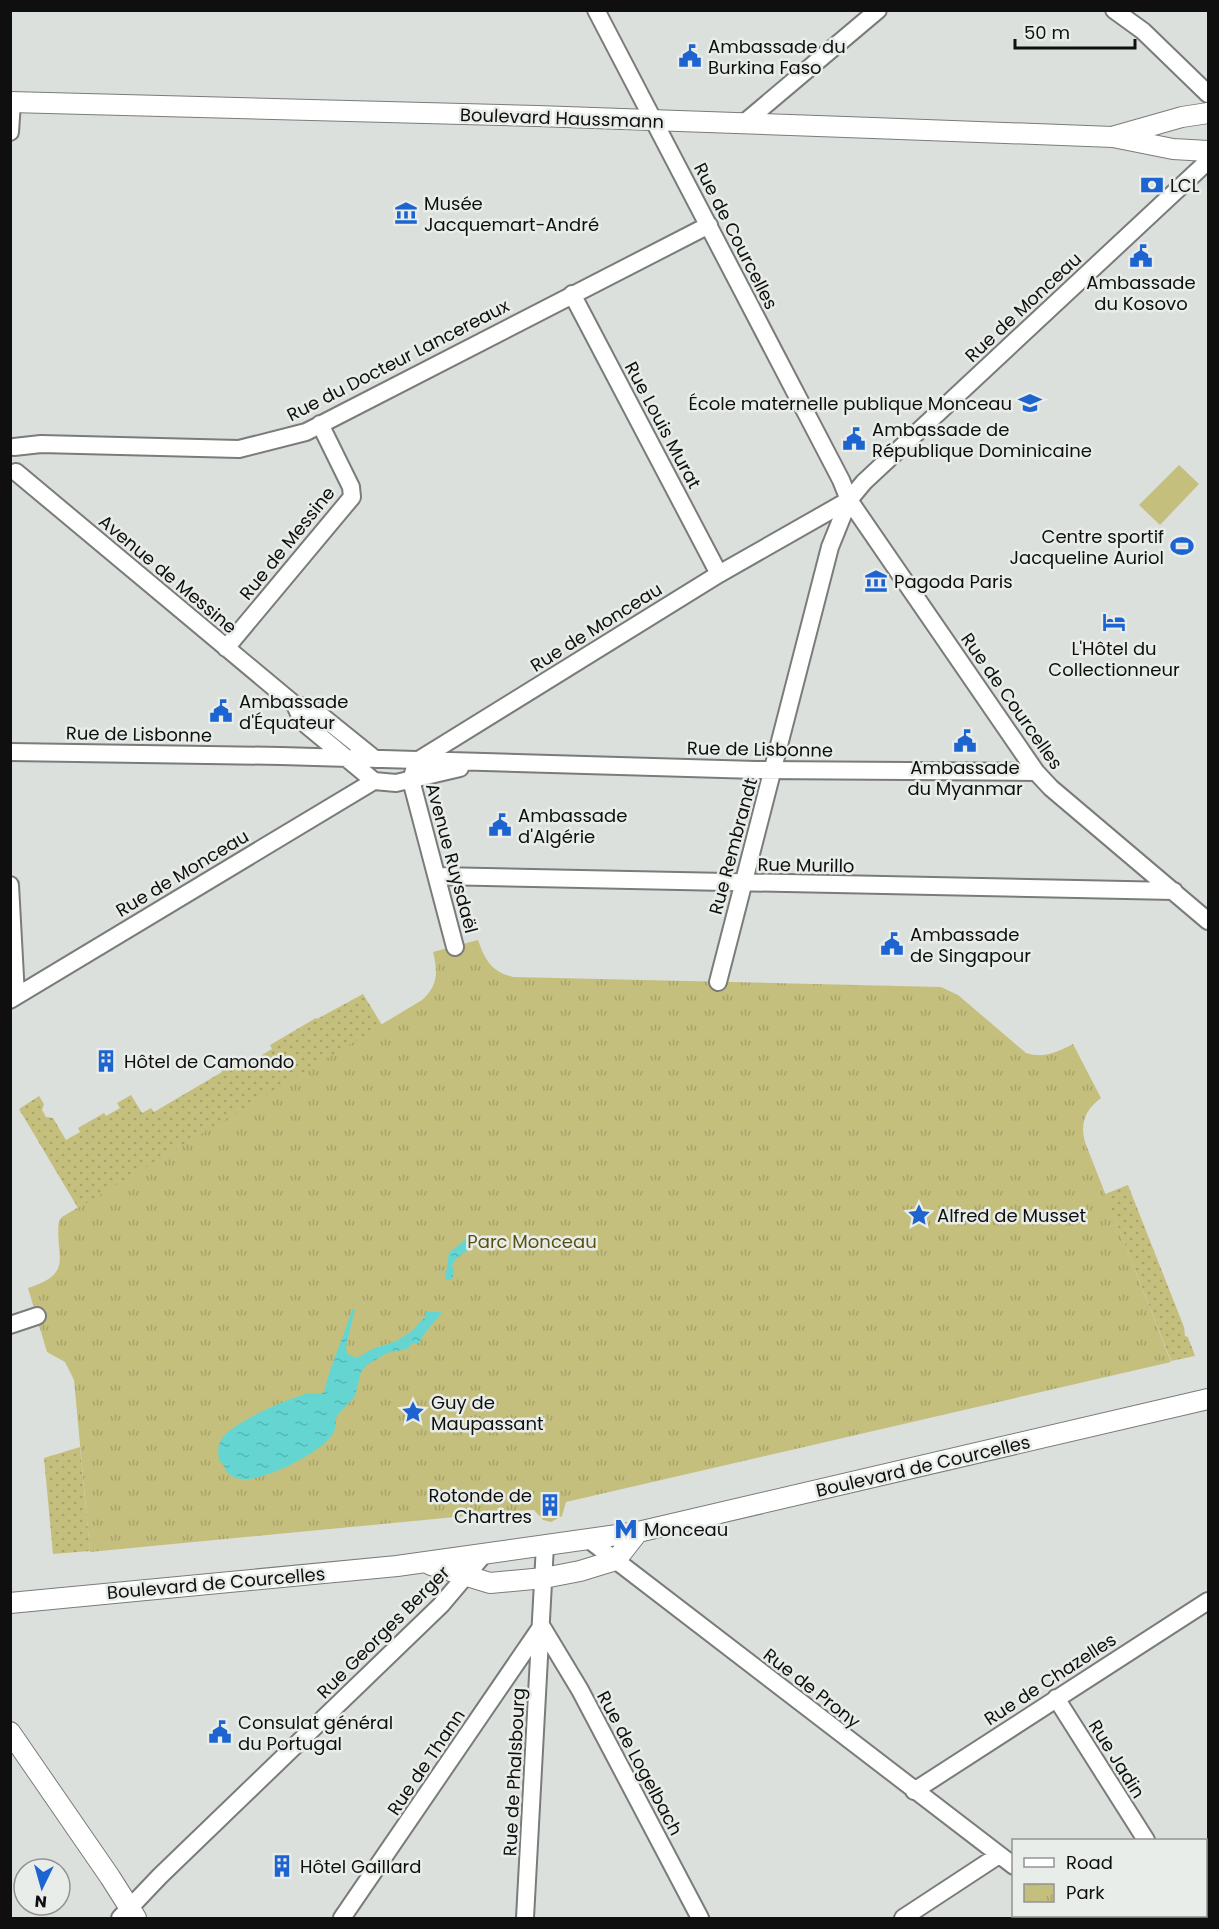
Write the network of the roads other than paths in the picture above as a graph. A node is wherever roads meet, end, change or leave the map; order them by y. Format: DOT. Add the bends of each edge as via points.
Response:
graph roads {
  1 [pos="596,10"];
  2 [pos="878,10"];
  3 [pos="1114,10"];
  4 [pos="1209,94"];
  5 [pos="11,102"];
  6 [pos="1209,113"];
  7 [pos="654,121"];
  8 [pos="744,123"];
  9 [pos="10,132"];
  10 [pos="1113,137"];
  11 [pos="1209,151"];
  12 [pos="1209,161"];
  13 [pos="709,225"];
  14 [pos="572,294"];
  15 [pos="320,424"];
  16 [pos="12,445"];
  17 [pos="13,476"];
  18 [pos="849,500"];
  19 [pos="719,574"];
  20 [pos="226,648"];
  21 [pos="295,705"];
  22 [pos="10,752"];
  23 [pos="347,759"];
  24 [pos="375,759"];
  25 [pos="417,760"];
  26 [pos="484,762"];
  27 [pos="774,770"];
  28 [pos="1036,772"];
  29 [pos="411,780"];
  30 [pos="374,781"];
  31 [pos="437,876"];
  32 [pos="744,883"];
  33 [pos="10,885"];
  34 [pos="1174,891"];
  35 [pos="1209,921"];
  36 [pos="455,947"];
  37 [pos="718,982"];
  38 [pos="13,998"];
  39 [pos="37,1316"];
  40 [pos="10,1325"];
  41 [pos="1209,1399"];
  42 [pos="638,1532"];
  43 [pos="588,1539"];
  44 [pos="546,1545"];
  45 [pos="485,1553"];
  46 [pos="616,1560"];
  47 [pos="422,1562"];
  48 [pos="466,1575"];
  49 [pos="544,1578"];
  50 [pos="1209,1601"];
  51 [pos="10,1603"];
  52 [pos="542,1627"];
  53 [pos="1056,1698"];
  54 [pos="10,1732"];
  55 [pos="914,1791"];
  56 [pos="1145,1839"];
  57 [pos="999,1855"];
  58 [pos="1012,1865"];
  59 [pos="128,1915"];
  60 [pos="342,1918"];
  61 [pos="525,1918"];
  62 [pos="700,1918"];
  63 [pos="903,1918"];
  1 -- 7 [label="street, Rue de Courcelles"];
  2 -- 8 [label="street"];
  3 -- 4 [label="street"];
  5 -- 7 [label="main road, Boulevard Haussmann"];
  5 -- 9 [label="street"];
  6 -- 10 [label="main road, Boulevard Haussmann"];
  7 -- 8 [label="main road, Boulevard Haussmann"];
  7 -- 13 [label="street, Rue de Courcelles"];
  8 -- 10 [label="main road, Boulevard Haussmann"];
  10 -- 11 [label="main road, Boulevard Haussmann" via="1173,149"];
  12 -- 18 [label="street, Rue de Monceau"];
  13 -- 14 [label="street, Rue du Docteur Lancereaux"];
  13 -- 18 [label="street, Rue de Courcelles"];
  14 -- 15 [label="street, Rue du Docteur Lancereaux"];
  14 -- 19 [label="street, Rue Louis Murat"];
  15 -- 16 [label="street, Rue du Docteur Lancereaux" via="306,432 239,449"];
  15 -- 20 [label="street, Rue de Messine" via="351,487 352,497"];
  16 -- 17 [label="street" via="18,459"];
  17 -- 20 [label="street, Avenue de Messine"];
  18 -- 19 [label="street, Rue de Monceau"];
  18 -- 27 [label="street, Rue Rembrandt" via="830,547"];
  18 -- 28 [label="street, Rue de Courcelles"];
  19 -- 25 [label="street, Rue de Monceau"];
  20 -- 21 [label="street, Avenue de Messine"];
  21 -- 23 [label="street, Avenue de Messine" via="303,722"];
  21 -- 24 [label="street, Avenue de Messine" via="313,709"];
  22 -- 23 [label="street, Rue de Lisbonne"];
  23 -- 24 [label="street, Rue de Lisbonne"];
  23 -- 30 [label="street, Avenue de Messine"];
  24 -- 25 [label="street, Rue de Lisbonne"];
  25 -- 26 [label="street, Rue de Lisbonne"];
  25 -- 29 [label="street"];
  26 -- 27 [label="street, Rue de Lisbonne"];
  26 -- 29 [label="street, Rue de Lisbonne"];
  27 -- 28 [label="street, Rue de Lisbonne"];
  27 -- 32 [label="street, Rue Rembrandt"];
  28 -- 34 [label="street, Rue de Courcelles"];
  29 -- 30 [label="street, Rue de Lisbonne"];
  29 -- 31 [label="street, Avenue Ruysdaël"];
  30 -- 38 [label="street, Rue de Monceau"];
  31 -- 32 [label="street, Rue Murillo"];
  31 -- 36 [label="street, Avenue Ruysdaël"];
  32 -- 34 [label="street, Rue Murillo"];
  32 -- 37 [label="street, Rue Rembrandt"];
  33 -- 38 [label="street"];
  34 -- 35 [label="street, Rue de Courcelles"];
  39 -- 40 [label="street"];
  41 -- 42 [label="main road, Boulevard de Courcelles"];
  42 -- 43 [label="main road, Boulevard de Courcelles"];
  42 -- 46 [label="main road"];
  43 -- 44 [label="main road, Boulevard de Courcelles"];
  43 -- 46 [label="street, Rue de Prony"];
  44 -- 45 [label="main road, Boulevard de Courcelles"];
  44 -- 49 [label="street, Rue de Phalsbourg"];
  45 -- 47 [label="main road, Boulevard de Courcelles"];
  45 -- 48 [label="street, Rue Georges Berger"];
  46 -- 49 [label="main road"];
  46 -- 55 [label="street, Rue de Prony"];
  47 -- 48 [label="main road"];
  47 -- 51 [label="main road, Boulevard de Courcelles"];
  48 -- 49 [label="main road" via="490,1583"];
  48 -- 59 [label="street, Rue Georges Berger" via="437,1609 151,1886"];
  49 -- 52 [label="street, Rue de Phalsbourg"];
  50 -- 53 [label="street, Rue de Chazelles"];
  52 -- 60 [label="street, Rue de Thann"];
  52 -- 61 [label="street, Rue de Phalsbourg"];
  52 -- 62 [label="street, Rue de Logelbach" via="580,1690"];
  53 -- 55 [label="street, Rue de Chazelles"];
  53 -- 56 [label="street, Rue Jadin"];
  54 -- 59 [label="main road"];
  55 -- 57 [label="street, Rue de Prony"];
  57 -- 58 [label="street, Rue de Prony"];
  57 -- 63 [label="street"];
}
